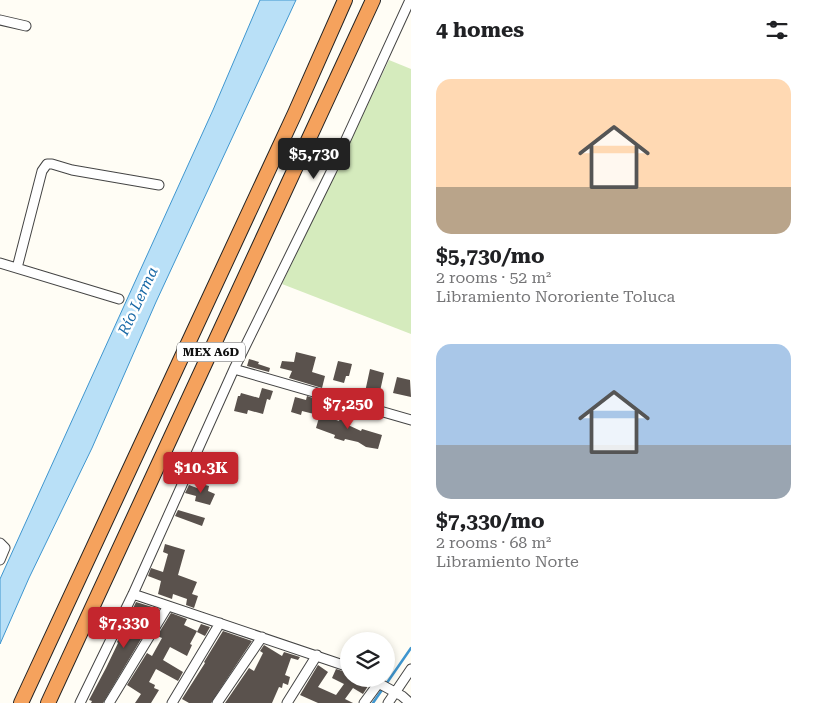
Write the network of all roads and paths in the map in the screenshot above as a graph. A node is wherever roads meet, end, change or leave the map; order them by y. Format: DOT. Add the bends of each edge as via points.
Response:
graph roads {
  1 [pos="345,0"];
  2 [pos="373,0"];
  3 [pos="410,0"];
  4 [pos="0,20"];
  5 [pos="26,26"];
  6 [pos="159,185"];
  7 [pos="0,263"];
  8 [pos="17,268"];
  9 [pos="119,300"];
  10 [pos="234,369"];
  11 [pos="411,420"];
  12 [pos="2,544"];
  13 [pos="0,560"];
  14 [pos="133,594"];
  15 [pos="168,606"];
  16 [pos="220,623"];
  17 [pos="262,637"];
  18 [pos="317,655"];
  19 [pos="340,663"];
  20 [pos="411,669"];
  21 [pos="395,679"];
  22 [pos="383,687"];
  23 [pos="384,687"];
  24 [pos="386,687"];
  25 [pos="22,703"];
  26 [pos="48,703"];
  27 [pos="80,703"];
  28 [pos="109,703"];
  29 [pos="172,703"];
  30 [pos="217,703"];
  31 [pos="287,703"];
  32 [pos="364,703"];
  33 [pos="388,703"];
  34 [pos="410,703"];
  1 -- 25 [label="highway, MEX A6D"];
  2 -- 26 [label="highway, MEX A6D"];
  3 -- 10 [label="street" via="332,170"];
  4 -- 5 [label="street"];
  6 -- 8 [label="street" via="47,164 42,171"];
  7 -- 8 [label="street"];
  8 -- 9 [label="street"];
  10 -- 11 [label="street"];
  10 -- 14 [label="street"];
  12 -- 13 [label="street"];
  14 -- 15 [label="street"];
  14 -- 27 [label="street"];
  15 -- 16 [label="street"];
  15 -- 28 [label="street"];
  16 -- 17 [label="street"];
  16 -- 29 [label="street"];
  17 -- 18 [label="street"];
  17 -- 30 [label="street"];
  18 -- 19 [label="street"];
  18 -- 31 [label="street"];
  20 -- 21 [label="street"];
  22 -- 32 [label="street"];
  23 -- 33 [label="street"];
  24 -- 34 [label="street"];
}
